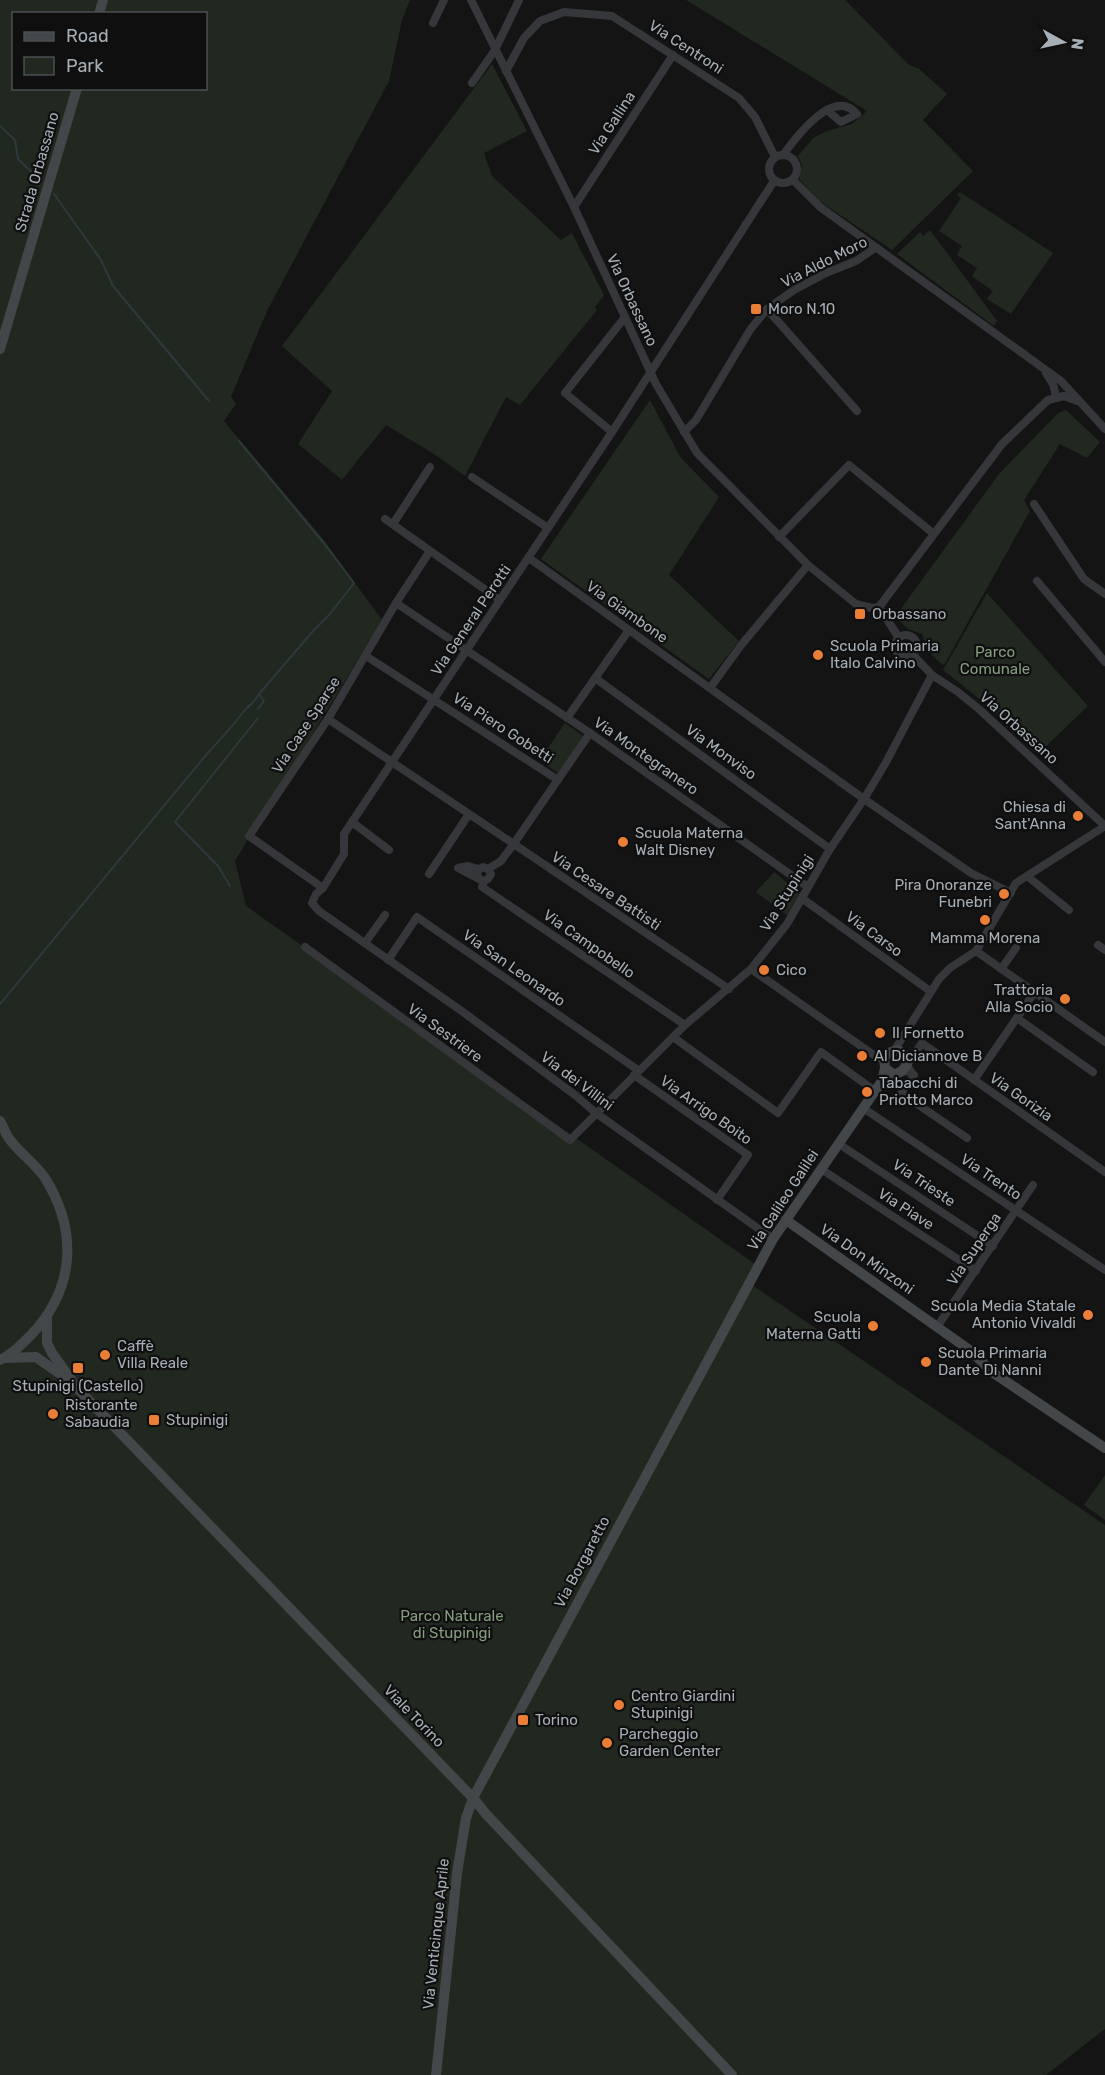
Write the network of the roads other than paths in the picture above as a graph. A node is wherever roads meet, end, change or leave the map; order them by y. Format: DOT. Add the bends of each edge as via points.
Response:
graph roads {
  1 [pos="444,0"];
  2 [pos="471,0"];
  3 [pos="519,0"];
  4 [pos="433,23"];
  5 [pos="495,50"];
  6 [pos="673,55"];
  7 [pos="506,71"];
  8 [pos="472,82"];
  9 [pos="76,90"];
  10 [pos="828,111"];
  11 [pos="783,155"];
  12 [pos="774,157"];
  13 [pos="793,180"];
  14 [pos="774,181"];
  15 [pos="574,207"];
  16 [pos="875,248"];
  17 [pos="767,309"];
  18 [pos="625,317"];
  19 [pos="2,338"];
  20 [pos="0,349"];
  21 [pos="1043,370"];
  22 [pos="651,373"];
  23 [pos="1056,396"];
  24 [pos="1080,403"];
  25 [pos="856,411"];
  26 [pos="1105,429"];
  27 [pos="612,432"];
  28 [pos="684,432"];
  29 [pos="430,467"];
  30 [pos="472,477"];
  31 [pos="1035,504"];
  32 [pos="385,519"];
  33 [pos="393,524"];
  34 [pos="548,528"];
  35 [pos="934,534"];
  36 [pos="779,537"];
  37 [pos="430,551"];
  38 [pos="529,558"];
  39 [pos="808,566"];
  40 [pos="1036,581"];
  41 [pos="1105,594"];
  42 [pos="500,600"];
  43 [pos="396,603"];
  44 [pos="879,607"];
  45 [pos="629,630"];
  46 [pos="899,638"];
  47 [pos="466,650"];
  48 [pos="912,654"];
  49 [pos="366,656"];
  50 [pos="1105,662"];
  51 [pos="932,675"];
  52 [pos="595,678"];
  53 [pos="710,688"];
  54 [pos="434,699"];
  55 [pos="567,718"];
  56 [pos="328,719"];
  57 [pos="590,733"];
  58 [pos="393,762"];
  59 [pos="558,780"];
  60 [pos="864,799"];
  61 [pos="469,814"];
  62 [pos="352,822"];
  63 [pos="1105,826"];
  64 [pos="513,845"];
  65 [pos="830,849"];
  66 [pos="389,850"];
  67 [pos="429,874"];
  68 [pos="485,876"];
  69 [pos="1026,876"];
  70 [pos="808,887"];
  71 [pos="323,888"];
  72 [pos="1011,893"];
  73 [pos="316,894"];
  74 [pos="802,899"];
  75 [pos="1069,910"];
  76 [pos="385,915"];
  77 [pos="365,943"];
  78 [pos="305,947"];
  79 [pos="1016,948"];
  80 [pos="976,951"];
  81 [pos="388,960"];
  82 [pos="751,969"];
  83 [pos="1001,969"];
  84 [pos="729,989"];
  85 [pos="930,991"];
  86 [pos="1034,993"];
  87 [pos="1017,1018"];
  88 [pos="685,1025"];
  89 [pos="673,1037"];
  90 [pos="1105,1042"];
  91 [pos="922,1043"];
  92 [pos="894,1051"];
  93 [pos="897,1068"];
  94 [pos="1093,1072"];
  95 [pos="636,1073"];
  96 [pos="974,1080"];
  97 [pos="878,1086"];
  98 [pos="863,1108"];
  99 [pos="596,1113"];
  100 [pos="0,1121"];
  101 [pos="967,1138"];
  102 [pos="570,1140"];
  103 [pos="839,1144"];
  104 [pos="821,1169"];
  105 [pos="1105,1172"];
  106 [pos="1034,1185"];
  107 [pos="717,1200"];
  108 [pos="1017,1210"];
  109 [pos="786,1220"];
  110 [pos="773,1239"];
  111 [pos="993,1246"];
  112 [pos="976,1270"];
  113 [pos="1105,1270"];
  114 [pos="47,1318"];
  115 [pos="937,1327"];
  116 [pos="718,1341"];
  117 [pos="3,1359"];
  118 [pos="71,1382"];
  119 [pos="1105,1448"];
  120 [pos="473,1798"];
  121 [pos="435,2075"];
  122 [pos="732,2075"];
  1 -- 4 [label="street"];
  2 -- 5 [label="street, Via Orbassano"];
  3 -- 5 [label="street"];
  5 -- 7 [label="street, Via Orbassano"];
  5 -- 8 [label="street"];
  6 -- 7 [label="street, Via Centroni" via="612,16 564,12 540,21 524,38"];
  6 -- 12 [label="street, Via Centroni" via="739,98 755,117"];
  6 -- 15 [label="street, Via Gallina"];
  7 -- 15 [label="street, Via Orbassano"];
  9 -- 19 [label="main road, Strada Orbassano"];
  10 -- 11 [label="street" via="814,119"];
  11 -- 12 [label="street"];
  11 -- 13 [label="street" via="791,157 797,167"];
  12 -- 14 [label="street, Via Centroni" via="768,166"];
  13 -- 14 [label="street" via="783,184"];
  13 -- 16 [label="street" via="820,207"];
  14 -- 22 [label="street, Via General Perotti"];
  15 -- 18 [label="street, Via Orbassano"];
  16 -- 17 [label="street, Via Aldo Moro" via="794,290"];
  16 -- 21 [label="street, Via Aldo Moro"];
  17 -- 25 [label="street"];
  17 -- 28 [label="street, Via Aldo Moro" via="750,330 696,420"];
  18 -- 22 [label="street, Via Orbassano"];
  18 -- 27 [label="street" via="565,393"];
  19 -- 20 [label="main road, Strada Orbassano"];
  21 -- 23 [label="street, Via Aldo Moro"];
  21 -- 24 [label="street, Via Aldo Moro" via="1061,381"];
  22 -- 27 [label="street, Via General Perotti"];
  22 -- 28 [label="street, Via Orbassano"];
  23 -- 24 [label="street"];
  23 -- 35 [label="street" via="1002,444"];
  24 -- 26 [label="street, Via Aldo Moro"];
  27 -- 34 [label="street, Via General Perotti"];
  28 -- 36 [label="street, Via Orbassano" via="697,453"];
  29 -- 33 [label="street"];
  30 -- 34 [label="street"];
  31 -- 41 [label="street" via="1084,579"];
  32 -- 33 [label="street"];
  33 -- 37 [label="street"];
  34 -- 38 [label="street, Via General Perotti"];
  35 -- 36 [label="street" via="849,465"];
  35 -- 44 [label="street"];
  36 -- 39 [label="street, Via Orbassano"];
  37 -- 42 [label="street"];
  37 -- 43 [label="street, Via Case Sparse"];
  38 -- 42 [label="street, Via General Perotti"];
  38 -- 45 [label="street, Via Giambone"];
  39 -- 44 [label="street, Via Orbassano" via="856,604"];
  39 -- 53 [label="street"];
  40 -- 50 [label="street"];
  42 -- 47 [label="street, Via General Perotti"];
  43 -- 47 [label="street, Via Montegranero"];
  43 -- 49 [label="street, Via Case Sparse"];
  44 -- 46 [label="street, Via Orbassano"];
  45 -- 52 [label="street"];
  45 -- 53 [label="street, Via Giambone"];
  46 -- 48 [label="street, Via Orbassano" via="898,652 903,656"];
  46 -- 48 [label="street, Via Orbassano" via="908,635 914,639 917,647"];
  47 -- 54 [label="street, Via General Perotti"];
  47 -- 55 [label="street, Via Montegranero"];
  48 -- 51 [label="street, Via Orbassano"];
  49 -- 54 [label="street, Via Piero Gobetti"];
  49 -- 56 [label="street, Via Case Sparse"];
  51 -- 60 [label="street, Via Stupinigi"];
  51 -- 63 [label="street, Via Orbassano" via="980,710"];
  52 -- 55 [label="street"];
  52 -- 65 [label="street, Via Monviso"];
  53 -- 60 [label="street, Via Giambone"];
  54 -- 58 [label="street, Via General Perotti"];
  54 -- 59 [label="street, Via Piero Gobetti"];
  55 -- 57 [label="street, Via Montegranero"];
  56 -- 58 [label="street, Via Cesare Battisti"];
  56 -- 71 [label="street, Via Case Sparse" via="249,836"];
  57 -- 59 [label="street"];
  57 -- 70 [label="street, Via Montegranero"];
  58 -- 61 [label="street, Via Cesare Battisti"];
  58 -- 62 [label="street, Via General Perotti"];
  59 -- 64 [label="street"];
  60 -- 65 [label="street, Via Stupinigi"];
  60 -- 72 [label="street, Via Giambone" via="971,873"];
  61 -- 64 [label="street, Via Cesare Battisti"];
  61 -- 67 [label="street"];
  62 -- 66 [label="street"];
  62 -- 71 [label="street, Via General Perotti" via="344,834 344,855"];
  63 -- 69 [label="street"];
  64 -- 68 [label="street"];
  64 -- 84 [label="street, Via Cesare Battisti"];
  65 -- 70 [label="street, Via Stupinigi"];
  68 -- 68 [label="street, Via Campobello" via="483,867 458,868"];
  68 -- 88 [label="street, Via Campobello" via="482,887"];
  69 -- 72 [label="street"];
  69 -- 75 [label="street"];
  70 -- 74 [label="street, Via Stupinigi"];
  71 -- 73 [label="street, Via General Perotti"];
  72 -- 80 [label="street"];
  73 -- 77 [label="street, Via dei Villini" via="312,903 319,911"];
  74 -- 82 [label="street, Via Stupinigi"];
  74 -- 85 [label="street, Via Carso"];
  76 -- 77 [label="street"];
  77 -- 81 [label="street, Via dei Villini"];
  78 -- 102 [label="street, Via Sestriere"];
  79 -- 83 [label="street"];
  80 -- 83 [label="street"];
  80 -- 85 [label="street" via="950,968"];
  81 -- 95 [label="street, Via San Leonardo" via="417,917"];
  81 -- 99 [label="street, Via dei Villini"];
  82 -- 84 [label="street, Via Stupinigi"];
  82 -- 93 [label="street"];
  83 -- 86 [label="street"];
  84 -- 88 [label="street, Via Stupinigi"];
  85 -- 92 [label="street"];
  86 -- 87 [label="street"];
  86 -- 90 [label="street"];
  87 -- 94 [label="street"];
  87 -- 96 [label="street"];
  88 -- 89 [label="street, Via Stupinigi"];
  89 -- 95 [label="street, Via Stupinigi"];
  89 -- 97 [label="street" via="778,1113 820,1052"];
  91 -- 93 [label="street, Via Galileo Galilei"];
  91 -- 96 [label="street, Via Gorizia"];
  92 -- 93 [label="main road" via="888,1053"];
  92 -- 93 [label="main road" via="905,1055"];
  93 -- 97 [label="main road, Via Galileo Galilei"];
  93 -- 101 [label="street" via="914,1075 901,1093"];
  95 -- 99 [label="street, Via Stupinigi"];
  95 -- 107 [label="street, Via Arrigo Boito" via="748,1155"];
  96 -- 105 [label="street, Via Gorizia"];
  97 -- 98 [label="main road, Via Galileo Galilei"];
  98 -- 103 [label="main road, Via Galileo Galilei"];
  98 -- 108 [label="street, Via Trento"];
  99 -- 102 [label="street, Via Stupinigi"];
  99 -- 107 [label="street, Via dei Villini"];
  100 -- 114 [label="main road" via="9,1138 44,1176 66,1225 67,1266"];
  103 -- 104 [label="main road, Via Galileo Galilei"];
  103 -- 111 [label="street, Via Trieste"];
  104 -- 109 [label="main road, Via Galileo Galilei"];
  104 -- 112 [label="street, Via Piave"];
  106 -- 108 [label="street, Via Superga"];
  107 -- 110 [label="street, Via dei Villini"];
  108 -- 111 [label="street, Via Superga"];
  108 -- 113 [label="street, Via Trento"];
  109 -- 110 [label="main road, Via Galileo Galilei"];
  109 -- 115 [label="main road, Via Don Minzoni"];
  110 -- 116 [label="main road, Via Galileo Galilei"];
  111 -- 112 [label="street, Via Superga"];
  112 -- 115 [label="street, Via Superga"];
  114 -- 117 [label="main road"];
  114 -- 118 [label="main road" via="47,1343"];
  115 -- 119 [label="main road, Via Don Minzoni" via="992,1372"];
  116 -- 120 [label="main road, Via Borgaretto"];
  117 -- 118 [label="main road" via="36,1357"];
  118 -- 120 [label="main road, Viale Torino"];
  120 -- 121 [label="main road, Via Venticinque Aprile" via="457,1873"];
  120 -- 122 [label="main road, Viale Torino"];
}
